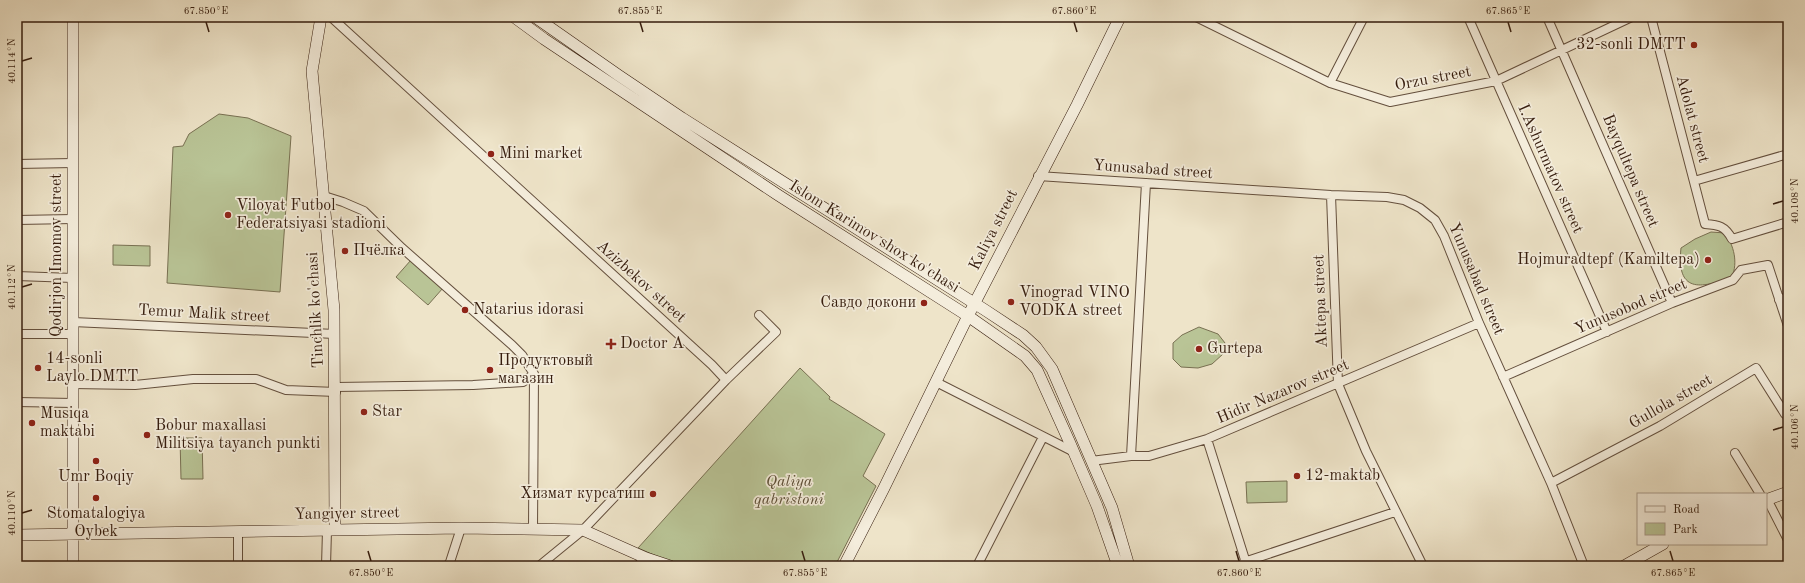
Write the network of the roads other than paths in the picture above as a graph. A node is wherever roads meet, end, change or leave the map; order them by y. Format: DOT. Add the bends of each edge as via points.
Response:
graph roads {
  1 [pos="72,17"];
  2 [pos="321,17"];
  3 [pos="330,17"];
  4 [pos="514,17"];
  5 [pos="535,17"];
  6 [pos="1120,17"];
  7 [pos="1196,17"];
  8 [pos="1364,17"];
  9 [pos="1468,17"];
  10 [pos="1547,17"];
  11 [pos="1632,17"];
  12 [pos="1651,17"];
  13 [pos="1562,50"];
  14 [pos="1496,81"];
  15 [pos="1330,83"];
  16 [pos="646,100"];
  17 [pos="1788,154"];
  18 [pos="73,163"];
  19 [pos="17,164"];
  20 [pos="1038,176"];
  21 [pos="1694,181"];
  22 [pos="1146,183"];
  23 [pos="1331,195"];
  24 [pos="324,196"];
  25 [pos="73,219"];
  26 [pos="17,220"];
  27 [pos="1788,222"];
  28 [pos="17,276"];
  29 [pos="73,278"];
  30 [pos="1788,297"];
  31 [pos="1779,300"];
  32 [pos="1672,303"];
  33 [pos="975,304"];
  34 [pos="759,315"];
  35 [pos="968,316"];
  36 [pos="73,322"];
  37 [pos="1479,323"];
  38 [pos="1788,326"];
  39 [pos="1607,332"];
  40 [pos="17,334"];
  41 [pos="73,334"];
  42 [pos="335,334"];
  43 [pos="534,374"];
  44 [pos="1503,377"];
  45 [pos="726,380"];
  46 [pos="936,382"];
  47 [pos="73,384"];
  48 [pos="1338,384"];
  49 [pos="336,390"];
  50 [pos="17,402"];
  51 [pos="73,402"];
  52 [pos="1787,415"];
  53 [pos="1043,437"];
  54 [pos="1207,439"];
  55 [pos="1074,452"];
  56 [pos="1735,453"];
  57 [pos="1131,456"];
  58 [pos="1091,461"];
  59 [pos="1551,483"];
  60 [pos="1788,492"];
  61 [pos="1761,493"];
  62 [pos="1767,497"];
  63 [pos="1767,503"];
  64 [pos="1395,512"];
  65 [pos="460,528"];
  66 [pos="533,529"];
  67 [pos="331,530"];
  68 [pos="583,530"];
  69 [pos="238,532"];
  70 [pos="17,535"];
  71 [pos="73,535"];
  72 [pos="1788,540"];
  73 [pos="1660,545"];
  74 [pos="646,558"];
  75 [pos="1245,564"];
  76 [pos="73,566"];
  77 [pos="238,566"];
  78 [pos="326,566"];
  79 [pos="447,566"];
  80 [pos="539,566"];
  81 [pos="637,566"];
  82 [pos="670,566"];
  83 [pos="844,566"];
  84 [pos="977,566"];
  85 [pos="1118,566"];
  86 [pos="1129,566"];
  87 [pos="1422,566"];
  88 [pos="1584,566"];
  89 [pos="1624,566"];
  1 -- 18 [label="main road, Qodirjon Imomov street"];
  2 -- 24 [label="main road, Tinchlik ko'chasi" via="312,71"];
  3 -- 45 [label="street, Azizbekov street"];
  4 -- 16 [label="main road, Islom Karimov shox ko'chasi" via="544,39"];
  5 -- 16 [label="main road, Islom Karimov shox ko'chasi"];
  6 -- 20 [label="main road, Kaliya street" via="1077,105"];
  7 -- 15 [label="street, Orzu street"];
  8 -- 15 [label="street"];
  9 -- 14 [label="street, I.Ashurmatov street"];
  10 -- 13 [label="street, Bayqultepa street"];
  11 -- 13 [label="street, Orzu street"];
  12 -- 21 [label="street, Adolat street"];
  13 -- 14 [label="street, Orzu street"];
  13 -- 32 [label="street, Bayqultepa street"];
  14 -- 15 [label="street, Orzu street" via="1390,102"];
  14 -- 39 [label="street, I.Ashurmatov street"];
  16 -- 33 [label="main road, Islom Karimov shox ko'chasi"];
  16 -- 35 [label="main road, Islom Karimov shox ko'chasi" via="776,194"];
  17 -- 21 [label="street, Adolat street"];
  18 -- 19 [label="street"];
  18 -- 25 [label="main road, Qodirjon Imomov street"];
  20 -- 22 [label="street, Yunusabad street"];
  20 -- 33 [label="main road, Kaliya street"];
  21 -- 27 [label="street, Adolat street" via="1705,224 1717,225 1727,230 1732,239"];
  22 -- 23 [label="street, Yunusabad street"];
  22 -- 57 [label="street"];
  23 -- 37 [label="street, Yunusabad street" via="1396,198 1413,204 1435,220"];
  23 -- 48 [label="street, Aktepa street"];
  24 -- 42 [label="main road, Tinchlik ko'chasi"];
  24 -- 43 [label="street" via="364,211 512,345"];
  25 -- 26 [label="street"];
  25 -- 29 [label="main road, Qodirjon Imomov street"];
  28 -- 29 [label="street"];
  29 -- 36 [label="main road, Qodirjon Imomov street"];
  30 -- 31 [label="street"];
  31 -- 32 [label="street, Yunusobod street" via="1768,265 1741,270 1732,280"];
  31 -- 38 [label="street"];
  32 -- 39 [label="street, Yunusobod street"];
  33 -- 35 [label="main road, Kaliya street"];
  33 -- 58 [label="main road, Islom Karimov shox ko'chasi" via="1023,335 1047,361"];
  34 -- 45 [label="street" via="776,332"];
  35 -- 46 [label="main road, Kaliya street"];
  35 -- 55 [label="main road, Islom Karimov shox ko'chasi" via="1011,344 1031,362"];
  36 -- 41 [label="main road, Qodirjon Imomov street"];
  36 -- 42 [label="street, Temur Malik street"];
  37 -- 44 [label="street, Yunusabad street"];
  37 -- 48 [label="street, Hidir Nazarov street"];
  39 -- 44 [label="street, Yunusobod street"];
  40 -- 41 [label="street"];
  41 -- 47 [label="main road, Qodirjon Imomov street"];
  42 -- 49 [label="main road, Tinchlik ko'chasi"];
  43 -- 49 [label="street" via="523,382"];
  43 -- 66 [label="street"];
  44 -- 59 [label="street, Yunusabad street"];
  45 -- 68 [label="street"];
  46 -- 53 [label="street"];
  46 -- 83 [label="main road, Kaliya street"];
  47 -- 49 [label="street" via="135,385 193,379 256,379 286,390"];
  47 -- 51 [label="main road, Qodirjon Imomov street"];
  48 -- 54 [label="street, Hidir Nazarov street"];
  48 -- 64 [label="street, Aktepa street"];
  49 -- 67 [label="main road, Tinchlik ko'chasi"];
  50 -- 51 [label="street"];
  51 -- 71 [label="main road, Qodirjon Imomov street"];
  52 -- 59 [label="street, Gullola street" via="1756,368 1660,426"];
  53 -- 55 [label="street"];
  53 -- 84 [label="street"];
  54 -- 57 [label="street, Hidir Nazarov street" via="1150,456"];
  54 -- 75 [label="street"];
  55 -- 85 [label="main road, Islom Karimov shox ko'chasi"];
  56 -- 61 [label="street"];
  57 -- 58 [label="street, Hidir Nazarov street"];
  58 -- 86 [label="main road, Islom Karimov shox ko'chasi" via="1112,508"];
  59 -- 88 [label="street, Yunusabad street"];
  60 -- 62 [label="main road"];
  63 -- 72 [label="street"];
  64 -- 75 [label="street"];
  64 -- 87 [label="street, Aktepa street"];
  65 -- 66 [label="main road, Yangiyer street"];
  65 -- 67 [label="main road, Yangiyer street"];
  65 -- 79 [label="street"];
  66 -- 68 [label="main road, Yangiyer street"];
  67 -- 69 [label="main road, Yangiyer street"];
  67 -- 78 [label="street"];
  68 -- 74 [label="main road, Yangiyer street"];
  68 -- 80 [label="street"];
  69 -- 71 [label="main road, Yangiyer street"];
  69 -- 77 [label="street"];
  70 -- 71 [label="main road, Yangiyer street"];
  71 -- 76 [label="main road, Qodirjon Imomov street"];
  73 -- 89 [label="main road"];
  74 -- 81 [label="street"];
  74 -- 82 [label="main road, Yangiyer street"];
}
